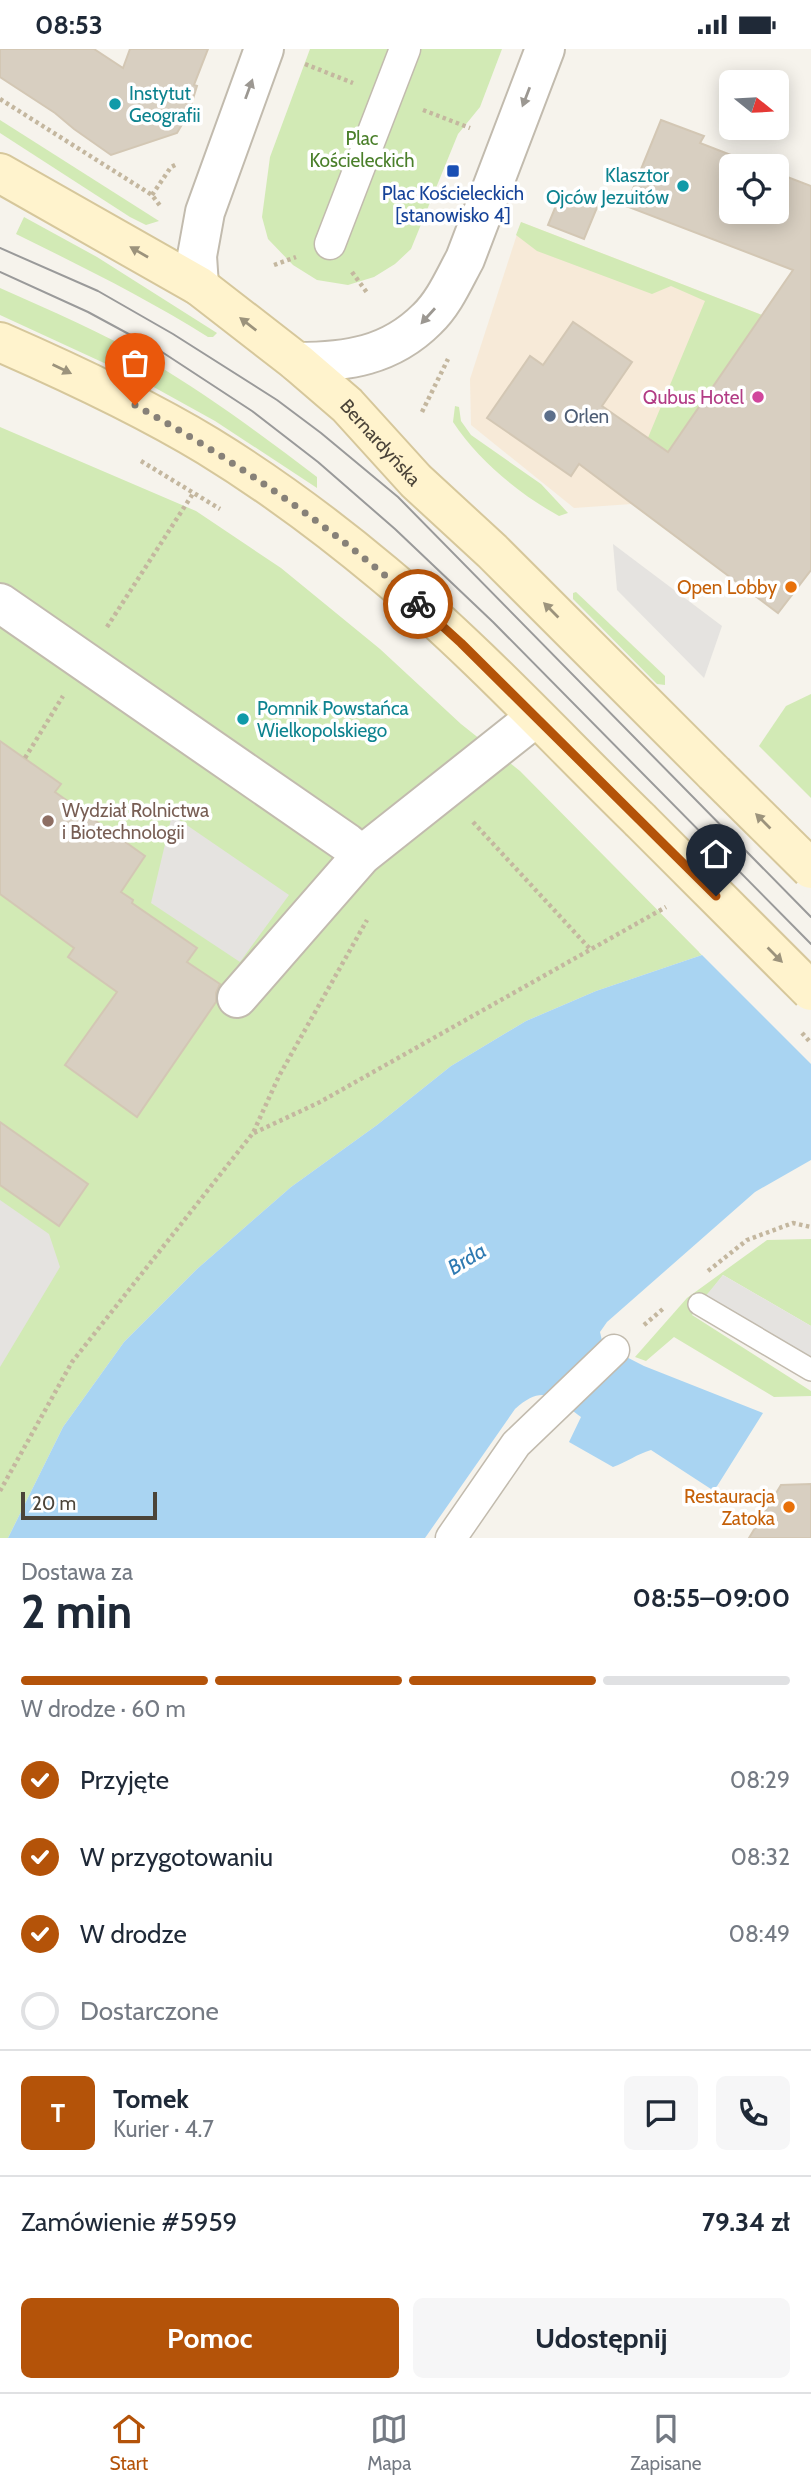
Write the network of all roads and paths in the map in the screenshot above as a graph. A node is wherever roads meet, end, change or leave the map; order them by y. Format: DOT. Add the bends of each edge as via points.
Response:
graph roads {
  1 [pos="264,49"];
  2 [pos="405,49"];
  3 [pos="545,49"];
  4 [pos="0,99"];
  5 [pos="171,167"];
  6 [pos="0,173"];
  7 [pos="331,244"];
  8 [pos="199,286"];
  9 [pos="0,342"];
  10 [pos="297,362"];
  11 [pos="138,459"];
  12 [pos="229,515"];
  13 [pos="0,603"];
  14 [pos="536,717"];
  15 [pos="492,841"];
  16 [pos="362,855"];
  17 [pos="811,869"];
  18 [pos="667,906"];
  19 [pos="372,909"];
  20 [pos="591,950"];
  21 [pos="811,991"];
  22 [pos="237,998"];
  23 [pos="253,1133"];
  24 [pos="699,1304"];
  25 [pos="614,1350"];
  26 [pos="811,1370"];
  27 [pos="0,1491"];
  28 [pos="451,1538"];
  8 -- 1 [label="street, one-way" via="198,245 205,212"];
  2 -- 7 [label="street"];
  3 -- 10 [label="street, one-way" via="465,259 428,319 378,352 334,362"];
  4 -- 5 [label="path" via="152,195"];
  8 -- 6 [label="main road, Bernardyńska, one-way"];
  10 -- 8 [label="main road, Bernardyńska, one-way"];
  9 -- 14 [label="main road, one-way" via="135,405 209,446 298,506 384,574"];
  17 -- 10 [label="main road, Bernardyńska, one-way, bridge" via="416,481 346,405"];
  11 -- 12 [label="path"];
  13 -- 16 [label="street"];
  14 -- 16 [label="street"];
  14 -- 21 [label="main road, one-way, bridge"];
  15 -- 20 [label="path"];
  16 -- 22 [label="street"];
  18 -- 20 [label="path"];
  19 -- 23 [label="path" via="279,1076"];
  20 -- 23 [label="path" via="320,1102"];
  23 -- 27 [label="path" via="72,1362"];
  24 -- 26 [label="lane"];
  25 -- 28 [label="street" via="516,1444"];
}
